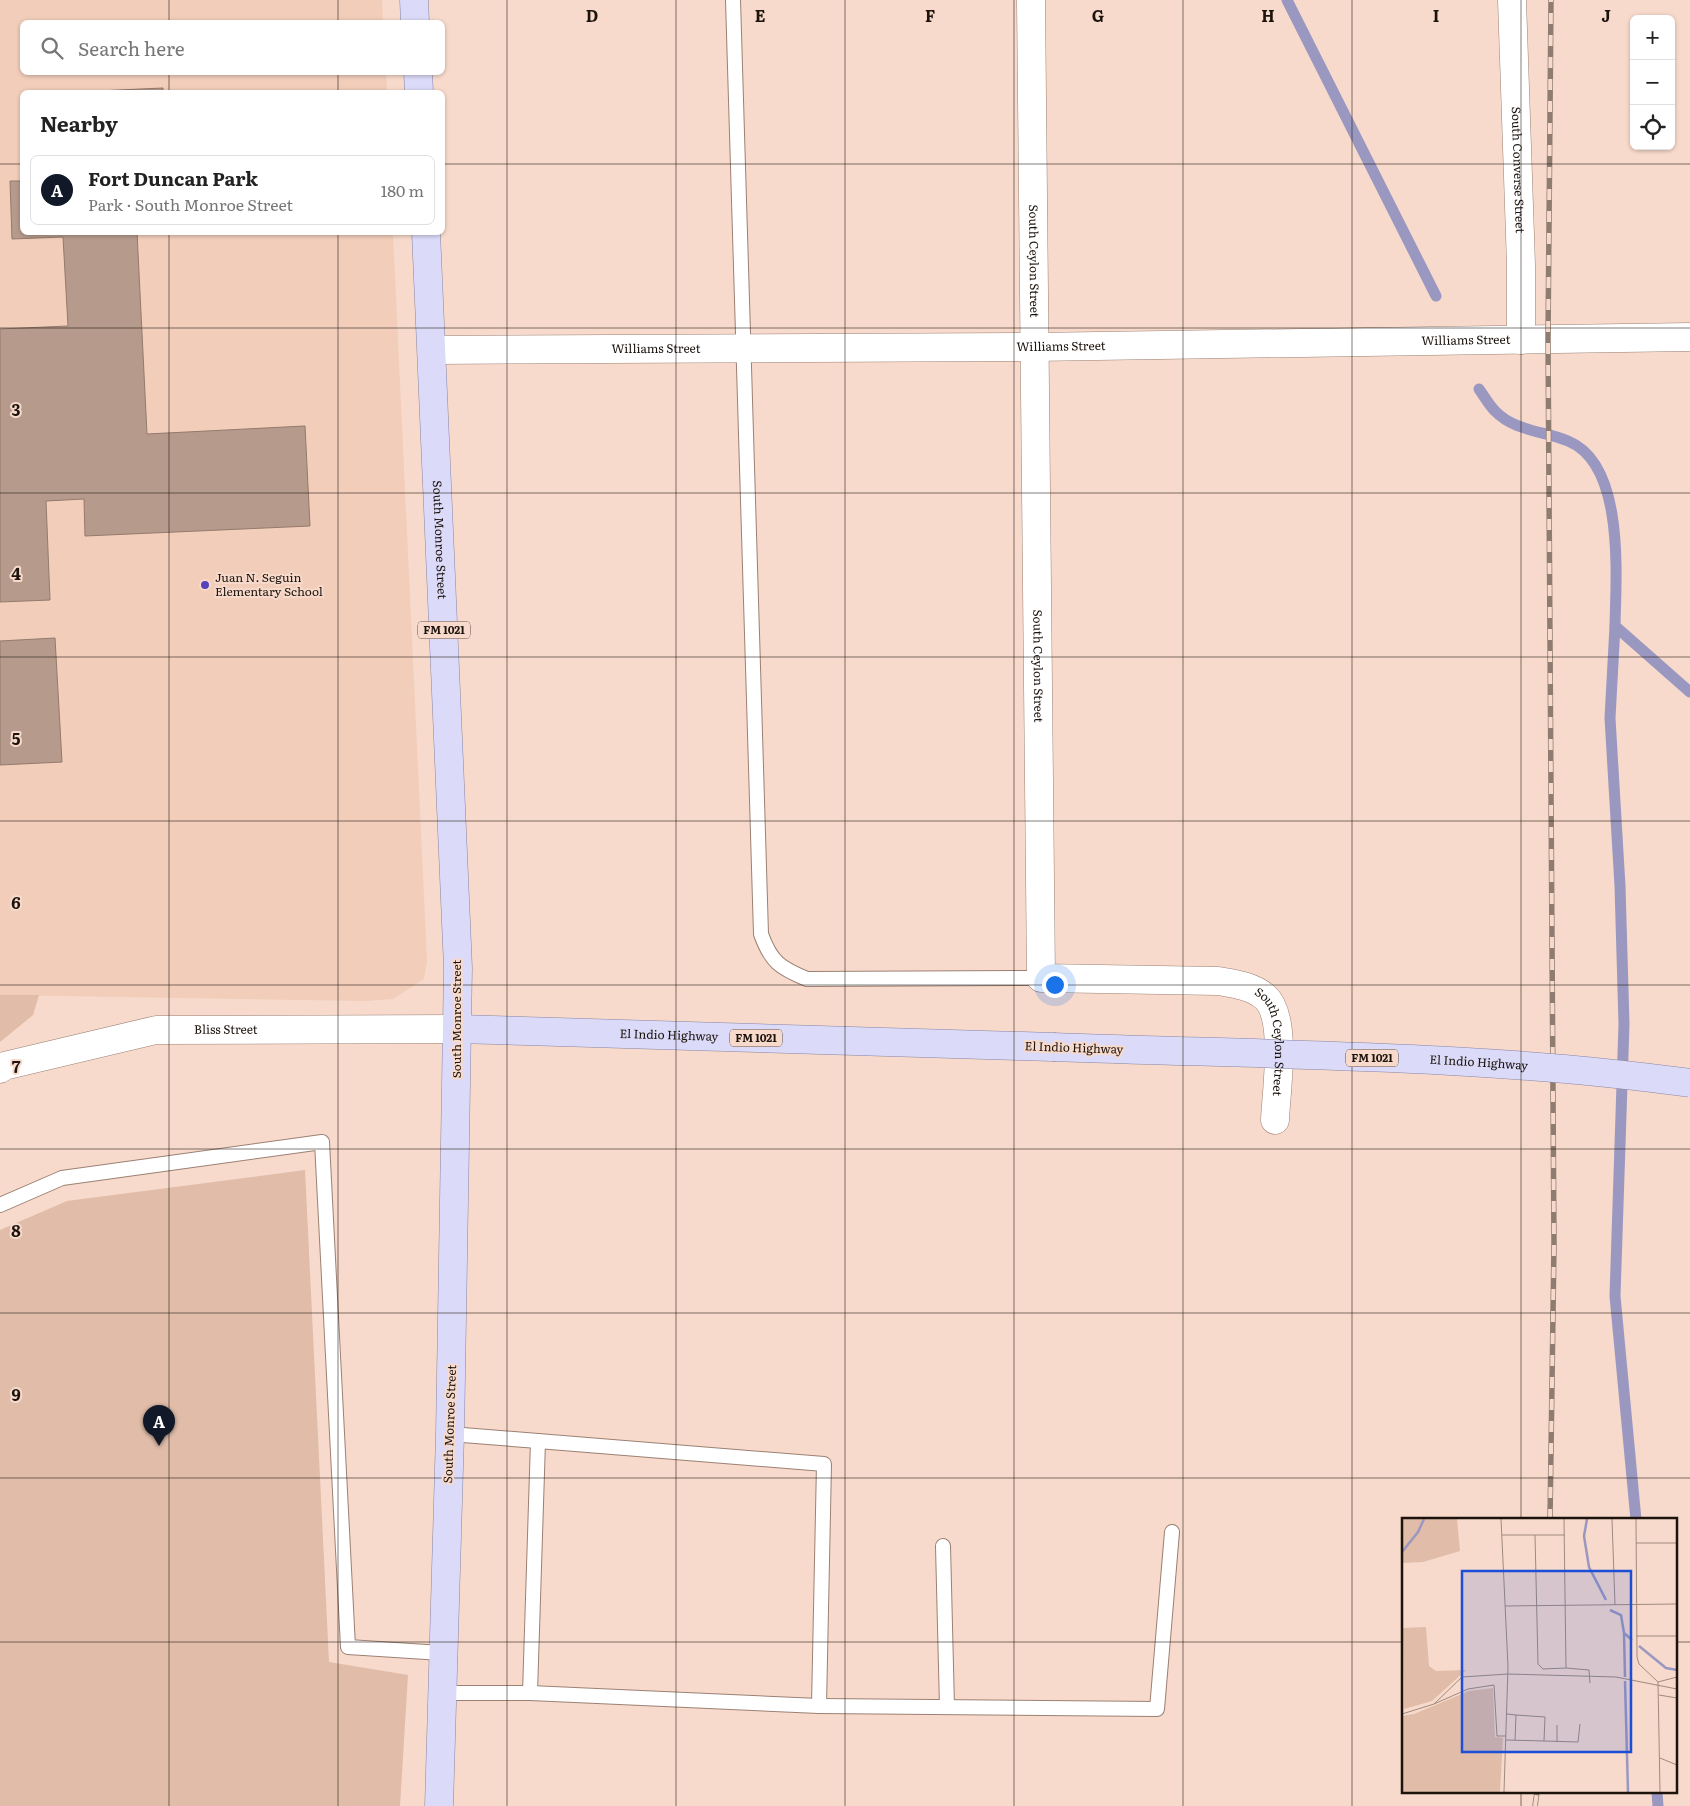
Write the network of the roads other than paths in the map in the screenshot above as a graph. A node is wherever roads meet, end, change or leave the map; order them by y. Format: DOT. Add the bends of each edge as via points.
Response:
graph roads {
  1 [pos="414,0"];
  2 [pos="733,0"];
  3 [pos="1031,0"];
  4 [pos="1512,0"];
  5 [pos="415,20"];
  6 [pos="418,75"];
  7 [pos="419,90"];
  8 [pos="426,235"];
  9 [pos="1690,338"];
  10 [pos="1521,340"];
  11 [pos="1034,347"];
  12 [pos="744,349"];
  13 [pos="432,350"];
  14 [pos="1041,978"];
  15 [pos="458,1029"];
  16 [pos="0,1069"];
  17 [pos="1690,1083"];
  18 [pos="1275,1120"];
  19 [pos="0,1205"];
  20 [pos="450,1434"];
  21 [pos="538,1441"];
  22 [pos="1172,1532"];
  23 [pos="943,1546"];
  24 [pos="442,1653"];
  25 [pos="441,1693"];
  26 [pos="530,1693"];
  27 [pos="819,1706"];
  28 [pos="947,1707"];
  29 [pos="439,1806"];
  1 -- 5 [label="main road"];
  2 -- 12 [label="lane"];
  3 -- 11 [label="street, South Ceylon Street"];
  4 -- 10 [label="street, South Converse Street"];
  6 -- 7 [label="main road"];
  8 -- 13 [label="main road, South Monroe Street / FM 1021"];
  9 -- 10 [label="street, Williams Street"];
  10 -- 11 [label="street, Williams Street"];
  11 -- 12 [label="street, Williams Street"];
  11 -- 14 [label="street, South Ceylon Street"];
  12 -- 13 [label="street, Williams Street"];
  12 -- 14 [label="lane" via="761,934 768,954 783,969 807,979"];
  13 -- 15 [label="main road, South Monroe Street / FM 1021"];
  14 -- 18 [label="street, South Ceylon Street" via="1218,980 1247,986 1266,998 1275,1013 1279,1036"];
  15 -- 16 [label="street, Bliss Street" via="156,1030"];
  15 -- 17 [label="main road, El Indio Highway / FM 1021, bridge" via="1431,1061 1532,1067"];
  15 -- 20 [label="main road, South Monroe Street"];
  19 -- 24 [label="lane" via="62,1178 322,1142 348,1647"];
  20 -- 21 [label="lane"];
  20 -- 24 [label="main road, South Monroe Street"];
  21 -- 26 [label="lane"];
  21 -- 27 [label="lane" via="824,1464"];
  22 -- 28 [label="lane" via="1157,1709"];
  23 -- 28 [label="lane"];
  24 -- 25 [label="main road, South Monroe Street"];
  25 -- 26 [label="lane"];
  25 -- 29 [label="main road, South Monroe Street"];
  26 -- 27 [label="lane"];
  27 -- 28 [label="lane"];
}
